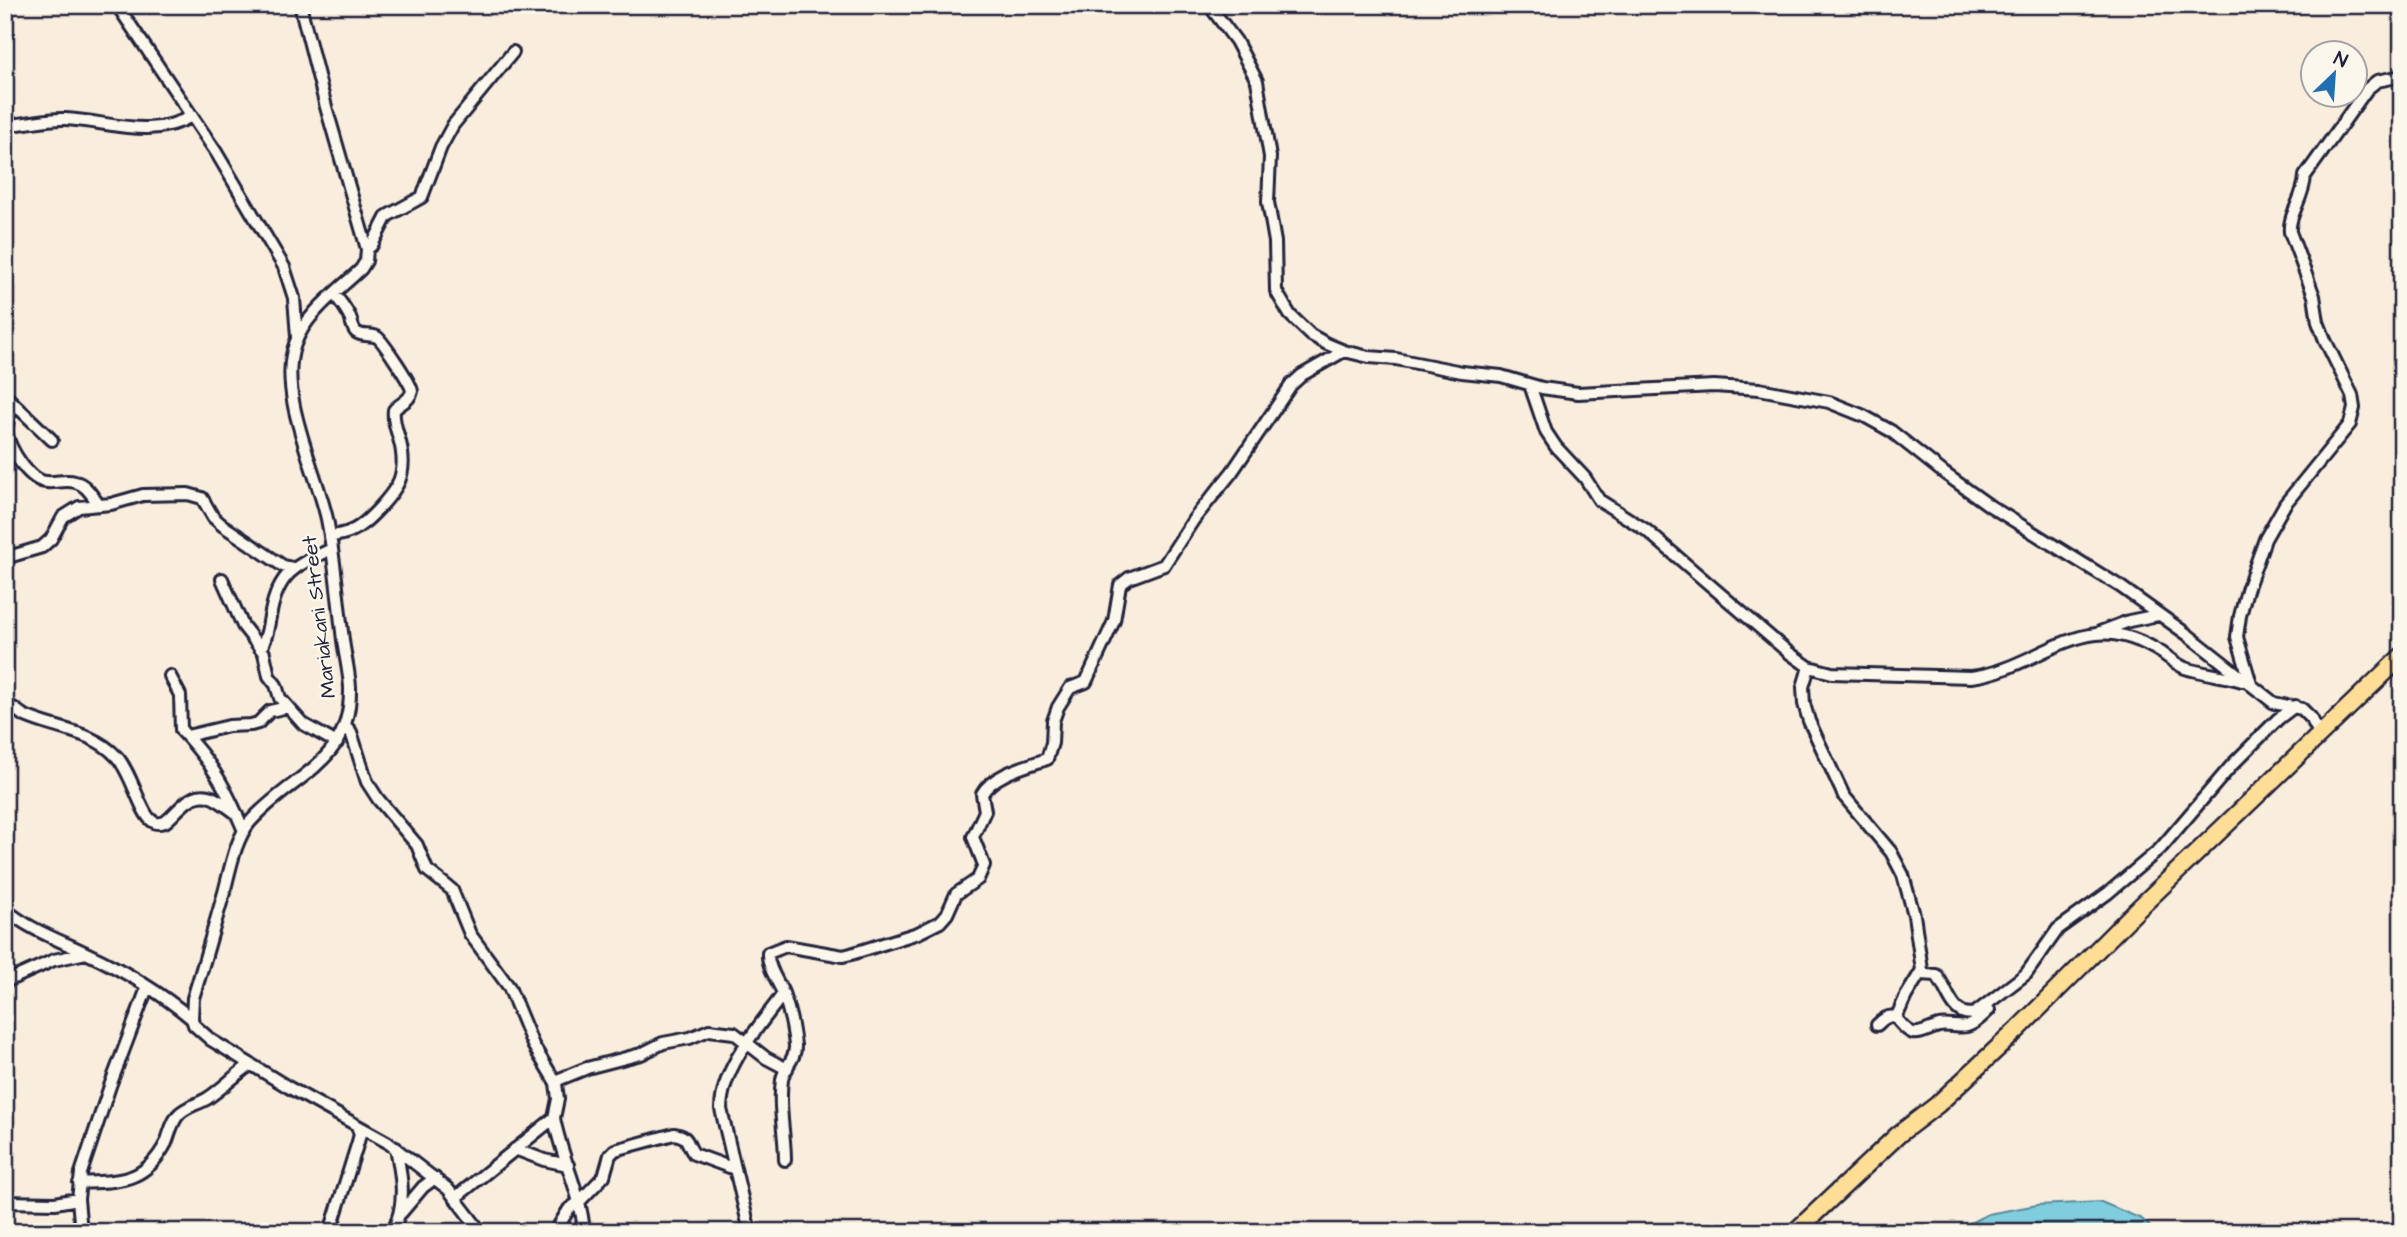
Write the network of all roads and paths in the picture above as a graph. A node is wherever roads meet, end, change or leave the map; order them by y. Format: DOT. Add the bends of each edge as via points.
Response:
graph roads {
  1 [pos="117,5"];
  2 [pos="300,5"];
  3 [pos="1209,5"];
  4 [pos="513,52"];
  5 [pos="2402,76"];
  6 [pos="192,116"];
  7 [pos="5,125"];
  8 [pos="367,249"];
  9 [pos="334,294"];
  10 [pos="297,338"];
  11 [pos="1345,351"];
  12 [pos="1530,385"];
  13 [pos="8,397"];
  14 [pos="52,440"];
  15 [pos="99,505"];
  16 [pos="330,537"];
  17 [pos="332,549"];
  18 [pos="5,558"];
  19 [pos="292,568"];
  20 [pos="222,579"];
  21 [pos="2158,615"];
  22 [pos="2096,634"];
  23 [pos="261,648"];
  24 [pos="2402,656"];
  25 [pos="1808,667"];
  26 [pos="170,676"];
  27 [pos="2251,684"];
  28 [pos="5,703"];
  29 [pos="2295,706"];
  30 [pos="288,707"];
  31 [pos="345,725"];
  32 [pos="2320,735"];
  33 [pos="187,736"];
  34 [pos="337,743"];
  35 [pos="237,814"];
  36 [pos="244,831"];
  37 [pos="5,909"];
  38 [pos="86,953"];
  39 [pos="1921,974"];
  40 [pos="2026,974"];
  41 [pos="5,982"];
  42 [pos="147,988"];
  43 [pos="783,994"];
  44 [pos="1896,1018"];
  45 [pos="192,1019"];
  46 [pos="1877,1025"];
  47 [pos="748,1043"];
  48 [pos="250,1065"];
  49 [pos="787,1069"];
  50 [pos="555,1081"];
  51 [pos="554,1118"];
  52 [pos="357,1126"];
  53 [pos="396,1148"];
  54 [pos="515,1149"];
  55 [pos="785,1160"];
  56 [pos="568,1165"];
  57 [pos="736,1170"];
  58 [pos="435,1178"];
  59 [pos="79,1183"];
  60 [pos="455,1198"];
  61 [pos="78,1199"];
  62 [pos="5,1202"];
  63 [pos="579,1202"];
  64 [pos="401,1214"];
  65 [pos="81,1232"];
  66 [pos="330,1232"];
  67 [pos="392,1232"];
  68 [pos="481,1232"];
  69 [pos="555,1232"];
  70 [pos="584,1232"];
  71 [pos="750,1232"];
  72 [pos="1795,1232"];
  1 -- 6 [label="street"];
  2 -- 8 [label="street"];
  3 -- 11 [label="street" via="1236,41 1257,81 1270,157 1268,202 1279,299 1311,335"];
  4 -- 8 [label="street, Mariakani Street" via="453,125 422,197 387,216"];
  5 -- 27 [label="street" via="2378,81 2367,89 2305,176 2289,223 2318,322 2354,408 2350,424 2285,504 2265,539 2239,617 2237,637"];
  6 -- 7 [label="street" via="151,129 61,119"];
  6 -- 10 [label="street" via="284,267 294,298"];
  8 -- 9 [label="street, Mariakani Street" via="361,269"];
  9 -- 10 [label="street, Mariakani Street"];
  9 -- 16 [label="street" via="355,331 380,339 412,390 393,416 402,448 398,483 362,524"];
  10 -- 16 [label="street, Mariakani Street" via="291,384"];
  11 -- 12 [label="street" via="1501,376"];
  11 -- 43 [label="street" via="1291,385 1164,565 1120,585 1114,621 1086,682 1070,688 1057,709 1047,759 984,790 985,811 974,836 984,865 978,878 956,894 944,919 918,933 844,956 786,946 769,952 768,962"];
  12 -- 21 [label="street" via="1578,393 1714,386 1829,402 1891,431 1973,495"];
  12 -- 25 [label="street" via="1546,432 1599,500 1646,530"];
  13 -- 14 [label="street"];
  13 -- 15 [label="street" via="9,444 20,463 43,482 78,482"];
  15 -- 18 [label="street" via="70,510 42,547"];
  15 -- 19 [label="street" via="142,495 196,495 222,525"];
  16 -- 17 [label="street, Mariakani Street"];
  17 -- 19 [label="street"];
  17 -- 31 [label="street, Mariakani Street" via="350,688"];
  19 -- 23 [label="street" via="275,595"];
  20 -- 23 [label="street" via="243,626"];
  21 -- 22 [label="street"];
  21 -- 27 [label="street"];
  22 -- 25 [label="street" via="1991,675 1832,673"];
  22 -- 27 [label="street" via="2124,636 2149,645 2180,666"];
  23 -- 30 [label="street" via="269,676"];
  24 -- 32 [label="highway"];
  25 -- 39 [label="street" via="1803,687 1809,720 1844,796 1891,852 1903,875 1914,915"];
  26 -- 33 [label="street" via="180,695 180,725"];
  27 -- 29 [label="street" via="2274,703"];
  28 -- 35 [label="street" via="25,715 93,739 112,752 148,817 159,824 198,795 215,798"];
  29 -- 32 [label="street" via="2308,713"];
  29 -- 40 [label="street" via="2232,765 2160,849 2058,929"];
  30 -- 33 [label="street" via="270,711 258,723"];
  30 -- 34 [label="street" via="310,729"];
  31 -- 34 [label="street, Mariakani Street"];
  31 -- 50 [label="street" via="367,782 417,845 427,870 452,890 470,934 509,987 533,1045"];
  32 -- 72 [label="highway" via="2017,1030"];
  33 -- 35 [label="street" via="221,779"];
  34 -- 36 [label="street, Mariakani Street"];
  35 -- 36 [label="street"];
  36 -- 45 [label="street, Mariakani Street" via="193,998"];
  37 -- 38 [label="street"];
  38 -- 41 [label="street" via="54,960"];
  38 -- 42 [label="street"];
  39 -- 40 [label="street" via="1936,975 1958,1010 1970,1014"];
  39 -- 44 [label="street"];
  40 -- 44 [label="street" via="2014,991 1970,1025 1913,1033"];
  42 -- 45 [label="street"];
  42 -- 59 [label="street"];
  43 -- 47 [label="street"];
  43 -- 49 [label="street" via="795,1046"];
  44 -- 46 [label="street" via="1887,1017"];
  45 -- 48 [label="street" via="211,1040"];
  47 -- 49 [label="street"];
  47 -- 50 [label="street" via="734,1033 709,1030"];
  47 -- 57 [label="street" via="721,1097"];
  48 -- 52 [label="street"];
  48 -- 59 [label="street" via="179,1114 160,1153 143,1173 110,1182"];
  49 -- 55 [label="street" via="780,1105"];
  50 -- 51 [label="street"];
  51 -- 54 [label="street"];
  51 -- 56 [label="street"];
  52 -- 53 [label="street"];
  52 -- 66 [label="street" via="358,1142"];
  53 -- 58 [label="street"];
  53 -- 64 [label="street"];
  54 -- 56 [label="street"];
  54 -- 60 [label="street"];
  56 -- 63 [label="street"];
  57 -- 63 [label="street" via="698,1156 686,1138 674,1134 612,1152 604,1175"];
  57 -- 71 [label="street"];
  58 -- 60 [label="street"];
  58 -- 64 [label="street"];
  59 -- 61 [label="street"];
  60 -- 68 [label="street"];
  61 -- 62 [label="street"];
  61 -- 65 [label="street"];
  63 -- 69 [label="street"];
  63 -- 70 [label="street"];
  64 -- 67 [label="street"];
}
